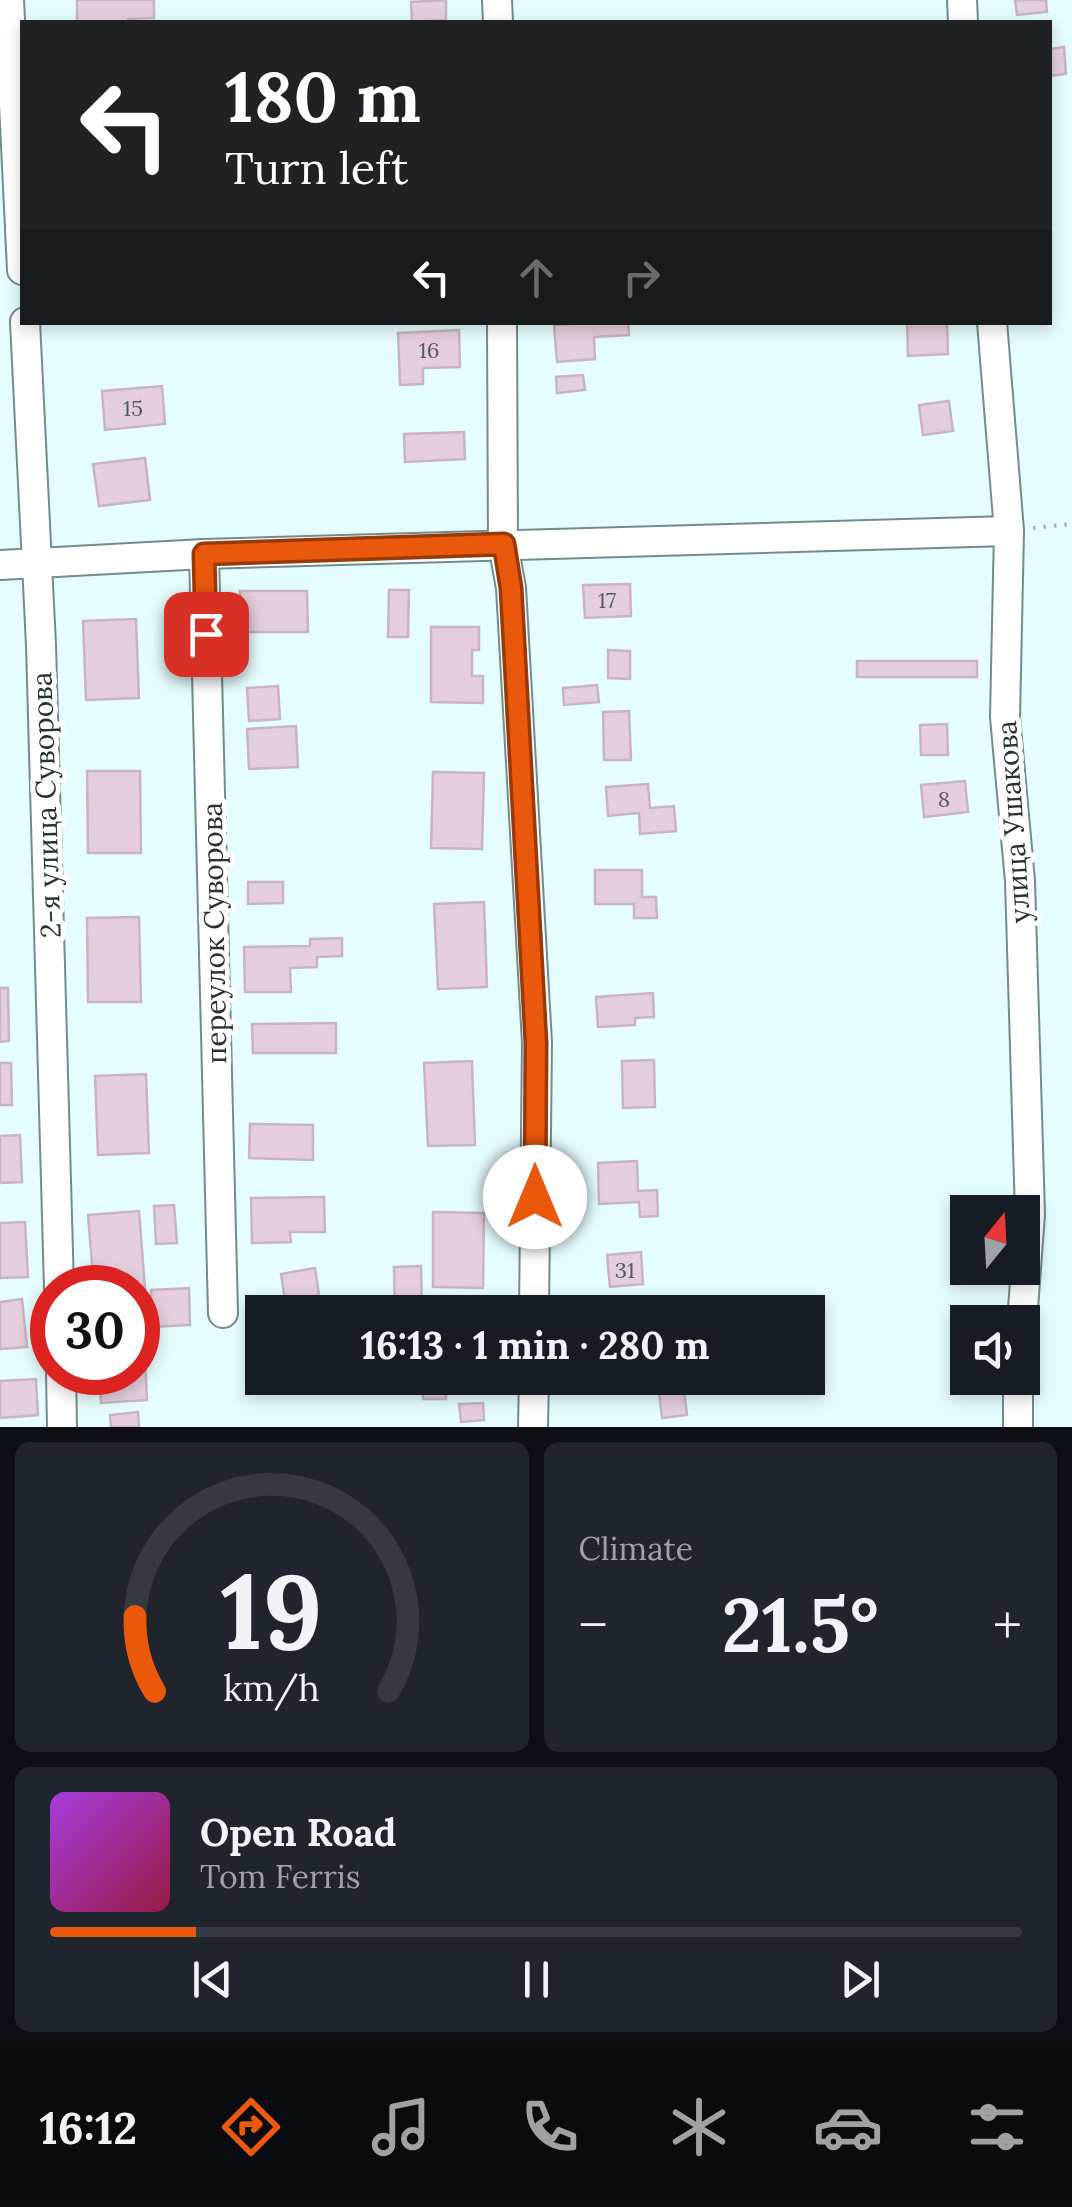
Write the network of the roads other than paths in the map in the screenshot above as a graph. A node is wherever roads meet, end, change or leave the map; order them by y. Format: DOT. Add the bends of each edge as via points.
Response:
graph roads {
  1 [pos="9,0"];
  2 [pos="20,228"];
  3 [pos="25,325"];
  4 [pos="502,325"];
  5 [pos="992,325"];
  6 [pos="1008,531"];
  7 [pos="504,544"];
  8 [pos="204,554"];
  9 [pos="0,565"];
  10 [pos="38,565"];
  11 [pos="57,1265"];
  12 [pos="534,1295"];
  13 [pos="1023,1305"];
  14 [pos="223,1313"];
  15 [pos="61,1395"];
  16 [pos="534,1395"];
  17 [pos="1018,1395"];
  18 [pos="62,1427"];
  19 [pos="533,1427"];
  20 [pos="1018,1427"];
  1 -- 2 [label="street"];
  3 -- 10 [label="street, 2-я улица Суворова"];
  4 -- 7 [label="street"];
  5 -- 6 [label="street, улица Ушакова"];
  6 -- 7 [label="street"];
  6 -- 13 [label="street, улица Ушакова" via="1005,717 1020,881 1030,1214"];
  7 -- 8 [label="street"];
  7 -- 12 [label="street" via="536,1043"];
  8 -- 10 [label="street"];
  8 -- 14 [label="street, переулок Суворова"];
  9 -- 10 [label="street"];
  10 -- 11 [label="street, 2-я улица Суворова"];
  15 -- 18 [label="street"];
  16 -- 19 [label="street"];
  17 -- 20 [label="street"];
}
